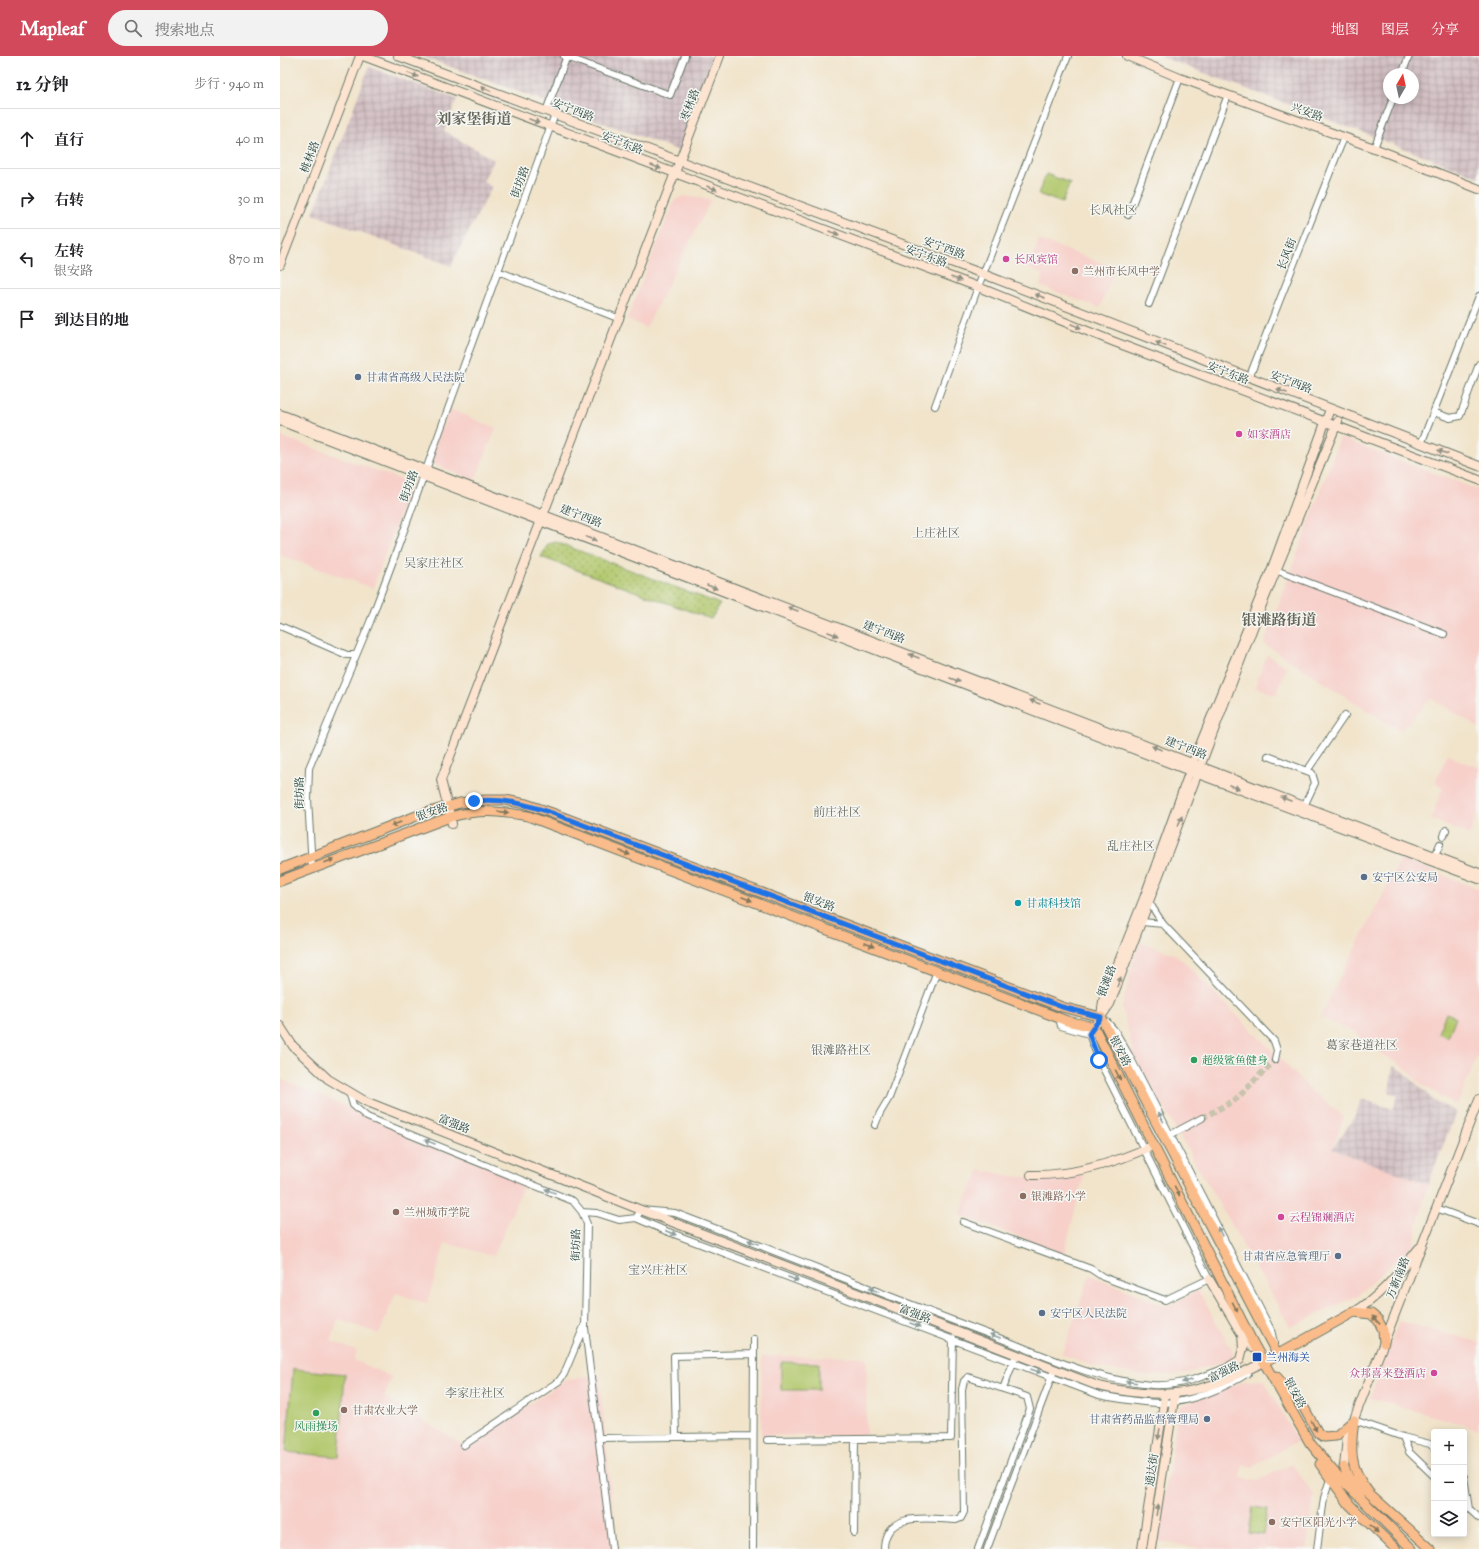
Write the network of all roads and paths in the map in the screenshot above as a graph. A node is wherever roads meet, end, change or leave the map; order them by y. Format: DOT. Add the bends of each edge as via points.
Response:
graph roads {
  1 [pos="360,56"];
  2 [pos="363,56"];
  3 [pos="398,56"];
  4 [pos="566,56"];
  5 [pos="685,56"];
  6 [pos="720,56"];
  7 [pos="1068,56"];
  8 [pos="1127,56"];
  9 [pos="1409,56"];
  10 [pos="1404,68"];
  11 [pos="1180,78"];
  12 [pos="1226,100"];
  13 [pos="1391,104"];
  14 [pos="546,111"];
  15 [pos="555,114"];
  16 [pos="550,127"];
  17 [pos="1344,137"];
  18 [pos="1374,148"];
  19 [pos="680,162"];
  20 [pos="675,175"];
  21 [pos="1479,189"];
  22 [pos="1128,215"];
  23 [pos="280,265"];
  24 [pos="498,271"];
  25 [pos="983,274"];
  26 [pos="978,287"];
  27 [pos="1479,296"];
  28 [pos="1149,304"];
  29 [pos="620,319"];
  30 [pos="1479,364"];
  31 [pos="1249,378"];
  32 [pos="1305,400"];
  33 [pos="935,406"];
  34 [pos="1330,409"];
  35 [pos="1300,411"];
  36 [pos="1433,412"];
  37 [pos="1342,413"];
  38 [pos="280,414"];
  39 [pos="280,421"];
  40 [pos="1326,421"];
  41 [pos="1363,422"];
  42 [pos="1336,425"];
  43 [pos="1358,433"];
  44 [pos="1421,444"];
  45 [pos="1479,466"];
  46 [pos="424,472"];
  47 [pos="1479,480"];
  48 [pos="543,517"];
  49 [pos="1274,569"];
  50 [pos="280,626"];
  51 [pos="1444,634"];
  52 [pos="355,655"];
  53 [pos="1345,715"];
  54 [pos="1268,756"];
  55 [pos="1195,768"];
  56 [pos="1307,771"];
  57 [pos="446,806"];
  58 [pos="1304,806"];
  59 [pos="451,820"];
  60 [pos="1440,844"];
  61 [pos="312,856"];
  62 [pos="1435,856"];
  63 [pos="312,868"];
  64 [pos="280,869"];
  65 [pos="1479,873"];
  66 [pos="1479,879"];
  67 [pos="280,881"];
  68 [pos="1149,902"];
  69 [pos="1142,922"];
  70 [pos="1163,924"];
  71 [pos="937,971"];
  72 [pos="1101,1017"];
  73 [pos="280,1026"];
  74 [pos="1092,1031"];
  75 [pos="1275,1060"];
  76 [pos="348,1091"];
  77 [pos="1479,1099"];
  78 [pos="1202,1118"];
  79 [pos="875,1125"];
  80 [pos="1170,1135"];
  81 [pos="1154,1145"];
  82 [pos="1144,1149"];
  83 [pos="1031,1176"];
  84 [pos="1436,1208"];
  85 [pos="641,1210"];
  86 [pos="582,1212"];
  87 [pos="636,1218"];
  88 [pos="964,1222"];
  89 [pos="1479,1224"];
  90 [pos="1423,1243"];
  91 [pos="1209,1279"];
  92 [pos="1354,1312"];
  93 [pos="585,1322"];
  94 [pos="954,1331"];
  95 [pos="1242,1335"];
  96 [pos="754,1339"];
  97 [pos="953,1340"];
  98 [pos="1384,1343"];
  99 [pos="753,1354"];
  100 [pos="1278,1356"];
  101 [pos="1015,1359"];
  102 [pos="1264,1362"];
  103 [pos="1230,1366"];
  104 [pos="1053,1373"];
  105 [pos="1170,1384"];
  106 [pos="1003,1389"];
  107 [pos="1170,1398"];
  108 [pos="1354,1420"];
  109 [pos="752,1436"];
  110 [pos="676,1437"];
  111 [pos="1403,1437"];
  112 [pos="599,1438"];
  113 [pos="855,1439"];
  114 [pos="767,1440"];
  115 [pos="1310,1443"];
  116 [pos="464,1445"];
  117 [pos="1431,1445"];
  118 [pos="1344,1467"];
  119 [pos="1431,1473"];
  120 [pos="1330,1479"];
  121 [pos="1467,1507"];
  122 [pos="1479,1518"];
  123 [pos="854,1533"];
  124 [pos="1399,1533"];
  125 [pos="612,1549"];
  126 [pos="753,1549"];
  127 [pos="884,1549"];
  128 [pos="978,1549"];
  129 [pos="987,1549"];
  130 [pos="1142,1549"];
  131 [pos="1151,1549"];
  132 [pos="1317,1549"];
  133 [pos="1396,1549"];
  134 [pos="1412,1549"];
  135 [pos="1420,1549"];
  136 [pos="1431,1549"];
  1 -- 23 [label="main road, 桃林路"];
  2 -- 16 [label="main road, 安宁东路, one-way"];
  14 -- 3 [label="main road, 安宁西路, one-way"];
  4 -- 5 [label="street" via="670,95"];
  4 -- 14 [label="street"];
  6 -- 19 [label="main road, 枣林路"];
  7 -- 25 [label="street"];
  8 -- 11 [label="main road, 兴安路"];
  9 -- 10 [label="street"];
  11 -- 17 [label="main road, 兴安路"];
  11 -- 22 [label="street"];
  12 -- 28 [label="street"];
  13 -- 18 [label="street"];
  14 -- 15 [label="main road, 安宁西路"];
  15 -- 16 [label="street, 街坊路"];
  15 -- 19 [label="main road, 安宁西路"];
  16 -- 20 [label="main road, 安宁东路, one-way"];
  16 -- 24 [label="street, 街坊路"];
  17 -- 18 [label="main road, 兴安路"];
  17 -- 31 [label="street, 长风街"];
  18 -- 21 [label="main road, 兴安路"];
  19 -- 20 [label="main road, 枣林路"];
  19 -- 25 [label="main road, 安宁西路"];
  20 -- 26 [label="main road, 安宁东路, one-way"];
  20 -- 29 [label="main road, 枣林路"];
  24 -- 29 [label="street"];
  24 -- 46 [label="street, 街坊路"];
  25 -- 26 [label="street"];
  31 -- 25 [label="main road, 安宁西路, one-way"];
  26 -- 33 [label="street"];
  26 -- 35 [label="main road, 安宁东路, one-way" via="1112,341"];
  27 -- 36 [label="street"];
  29 -- 48 [label="main road, 枣林路"];
  30 -- 36 [label="street" via="1460,416 1450,418"];
  32 -- 31 [label="main road, 安宁西路, one-way"];
  32 -- 34 [label="main road, 安宁西路"];
  32 -- 35 [label="main road" via="1307,407"];
  34 -- 37 [label="main road, 安宁西路"];
  34 -- 40 [label="main road"];
  35 -- 40 [label="main road, 安宁东路"];
  36 -- 44 [label="street"];
  37 -- 41 [label="main road, 安宁西路"];
  37 -- 42 [label="main road"];
  38 -- 46 [label="main road, 建宁西路"];
  39 -- 46 [label="main road, 建宁西路"];
  40 -- 42 [label="main road, 安宁东路"];
  40 -- 49 [label="main road"];
  41 -- 43 [label="main road" via="1359,425"];
  41 -- 44 [label="main road, 安宁西路"];
  42 -- 43 [label="main road, 安宁东路"];
  42 -- 49 [label="main road"];
  43 -- 47 [label="main road, 安宁东路"];
  45 -- 44 [label="main road, 安宁西路, one-way"];
  46 -- 48 [label="main road, 建宁西路"];
  46 -- 52 [label="street, 街坊路" via="394,558"];
  48 -- 55 [label="main road, 建宁西路"];
  48 -- 57 [label="main road, 枣林路" via="440,780"];
  49 -- 51 [label="street"];
  49 -- 55 [label="main road"];
  50 -- 52 [label="street" via="347,655"];
  52 -- 61 [label="street, 街坊路" via="309,768 308,799"];
  53 -- 56 [label="street"];
  54 -- 56 [label="street"];
  58 -- 55 [label="main road, 建宁西路, one-way"];
  55 -- 66 [label="main road, 建宁西路, one-way"];
  68 -- 55 [label="main road, 银滩路, one-way"];
  55 -- 72 [label="main road, 银滩路" via="1103,1000"];
  56 -- 58 [label="street" via="1312,773 1315,783"];
  57 -- 59 [label="main road, 枣林路"];
  57 -- 61 [label="main road, 银安路, one-way"];
  57 -- 72 [label="main road, 银安路" via="486,800 526,804 1062,1007"];
  58 -- 62 [label="main road, 建宁西路"];
  63 -- 59 [label="main road, 银安路, one-way"];
  59 -- 71 [label="main road, 银安路, one-way" via="474,811 499,811 528,816"];
  60 -- 62 [label="street"];
  61 -- 63 [label="street, 街坊路"];
  61 -- 64 [label="main road, 银安路"];
  62 -- 65 [label="main road, 建宁西路"];
  63 -- 67 [label="main road, 银安路"];
  68 -- 69 [label="main road, 银滩路"];
  68 -- 70 [label="street"];
  69 -- 70 [label="street"];
  72 -- 69 [label="main road, 银滩路, one-way" via="1110,1004"];
  70 -- 75 [label="street" via="1274,1041 1277,1050"];
  71 -- 74 [label="main road, 银安路"];
  71 -- 79 [label="street" via="889,1098"];
  72 -- 74 [label="main road"];
  80 -- 72 [label="street, one-way" via="1115,1031"];
  72 -- 100 [label="main road, 银安路"];
  73 -- 76 [label="main road, 富强路" via="293,1046 328,1079"];
  74 -- 81 [label="main road, 银安路, one-way"];
  74 -- 82 [label="street" via="1099,1060"];
  76 -- 85 [label="main road, 富强路" via="365,1101"];
  86 -- 76 [label="street, one-way" via="574,1201 367,1117 353,1105"];
  77 -- 84 [label="main road, 万新南路"];
  78 -- 80 [label="street"];
  100 -- 80 [label="street, one-way" via="1271,1330"];
  81 -- 82 [label="main road"];
  81 -- 102 [label="main road, 银安路, one-way"];
  82 -- 83 [label="main road" via="1079,1171 1054,1176"];
  82 -- 91 [label="street"];
  84 -- 89 [label="street"];
  84 -- 90 [label="main road, 万新南路"];
  85 -- 87 [label="street"];
  85 -- 94 [label="main road, 富强路"];
  105 -- 85 [label="street, 富强路, one-way" via="1118,1381 675,1212"];
  86 -- 87 [label="street" via="597,1213 619,1220"];
  86 -- 93 [label="street, 街坊路" via="587,1224"];
  87 -- 97 [label="street, 富强路, one-way"];
  88 -- 91 [label="street" via="1166,1300"];
  90 -- 92 [label="main road" via="1384,1288"];
  90 -- 98 [label="main road, 万新南路"];
  91 -- 95 [label="main road"];
  98 -- 92 [label="main road, one-way" via="1383,1330 1378,1320 1371,1314"];
  92 -- 100 [label="main road"];
  93 -- 112 [label="street, 街坊路"];
  93 -- 116 [label="street" via="559,1381"];
  94 -- 97 [label="street"];
  94 -- 101 [label="main road, 富强路"];
  95 -- 102 [label="main road"];
  95 -- 103 [label="main road" via="1243,1348 1240,1360"];
  96 -- 99 [label="street"];
  97 -- 101 [label="street, 富强路"];
  97 -- 113 [label="street" via="951,1438"];
  98 -- 108 [label="main road, 万新南路"];
  99 -- 109 [label="street"];
  99 -- 110 [label="street" via="674,1356"];
  100 -- 102 [label="main road"];
  101 -- 104 [label="main road, 富强路"];
  101 -- 106 [label="street"];
  102 -- 107 [label="main road, 富强路" via="1216,1384"];
  102 -- 108 [label="main road, one-way" via="1304,1408 1318,1433 1324,1437 1336,1436"];
  102 -- 115 [label="main road, 银安路"];
  103 -- 105 [label="street, 富强路, one-way"];
  104 -- 107 [label="main road, 富强路" via="1121,1392"];
  104 -- 129 [label="street"];
  105 -- 107 [label="street"];
  106 -- 127 [label="street" via="974,1378 968,1377 964,1381 962,1518 908,1519 898,1522 890,1528"];
  106 -- 128 [label="street" via="1027,1397 1030,1409"];
  107 -- 130 [label="main road, 通达街, one-way"];
  131 -- 107 [label="main road, 通达街, one-way"];
  108 -- 111 [label="street"];
  108 -- 118 [label="main road, 万新南路" via="1347,1437"];
  108 -- 136 [label="main road" via="1351,1453 1354,1470 1361,1483"];
  109 -- 110 [label="street"];
  109 -- 126 [label="street"];
  110 -- 112 [label="street"];
  111 -- 117 [label="street"];
  111 -- 119 [label="street" via="1409,1452"];
  112 -- 125 [label="street, 街坊路"];
  113 -- 114 [label="street"];
  113 -- 123 [label="street"];
  115 -- 120 [label="main road"];
  115 -- 124 [label="main road, 银安路" via="1334,1472"];
  118 -- 124 [label="main road" via="1349,1478"];
  120 -- 132 [label="street" via="1324,1498"];
  120 -- 133 [label="main road, one-way" via="1350,1505"];
  121 -- 122 [label="street"];
  124 -- 134 [label="main road"];
  124 -- 135 [label="main road"];
}
